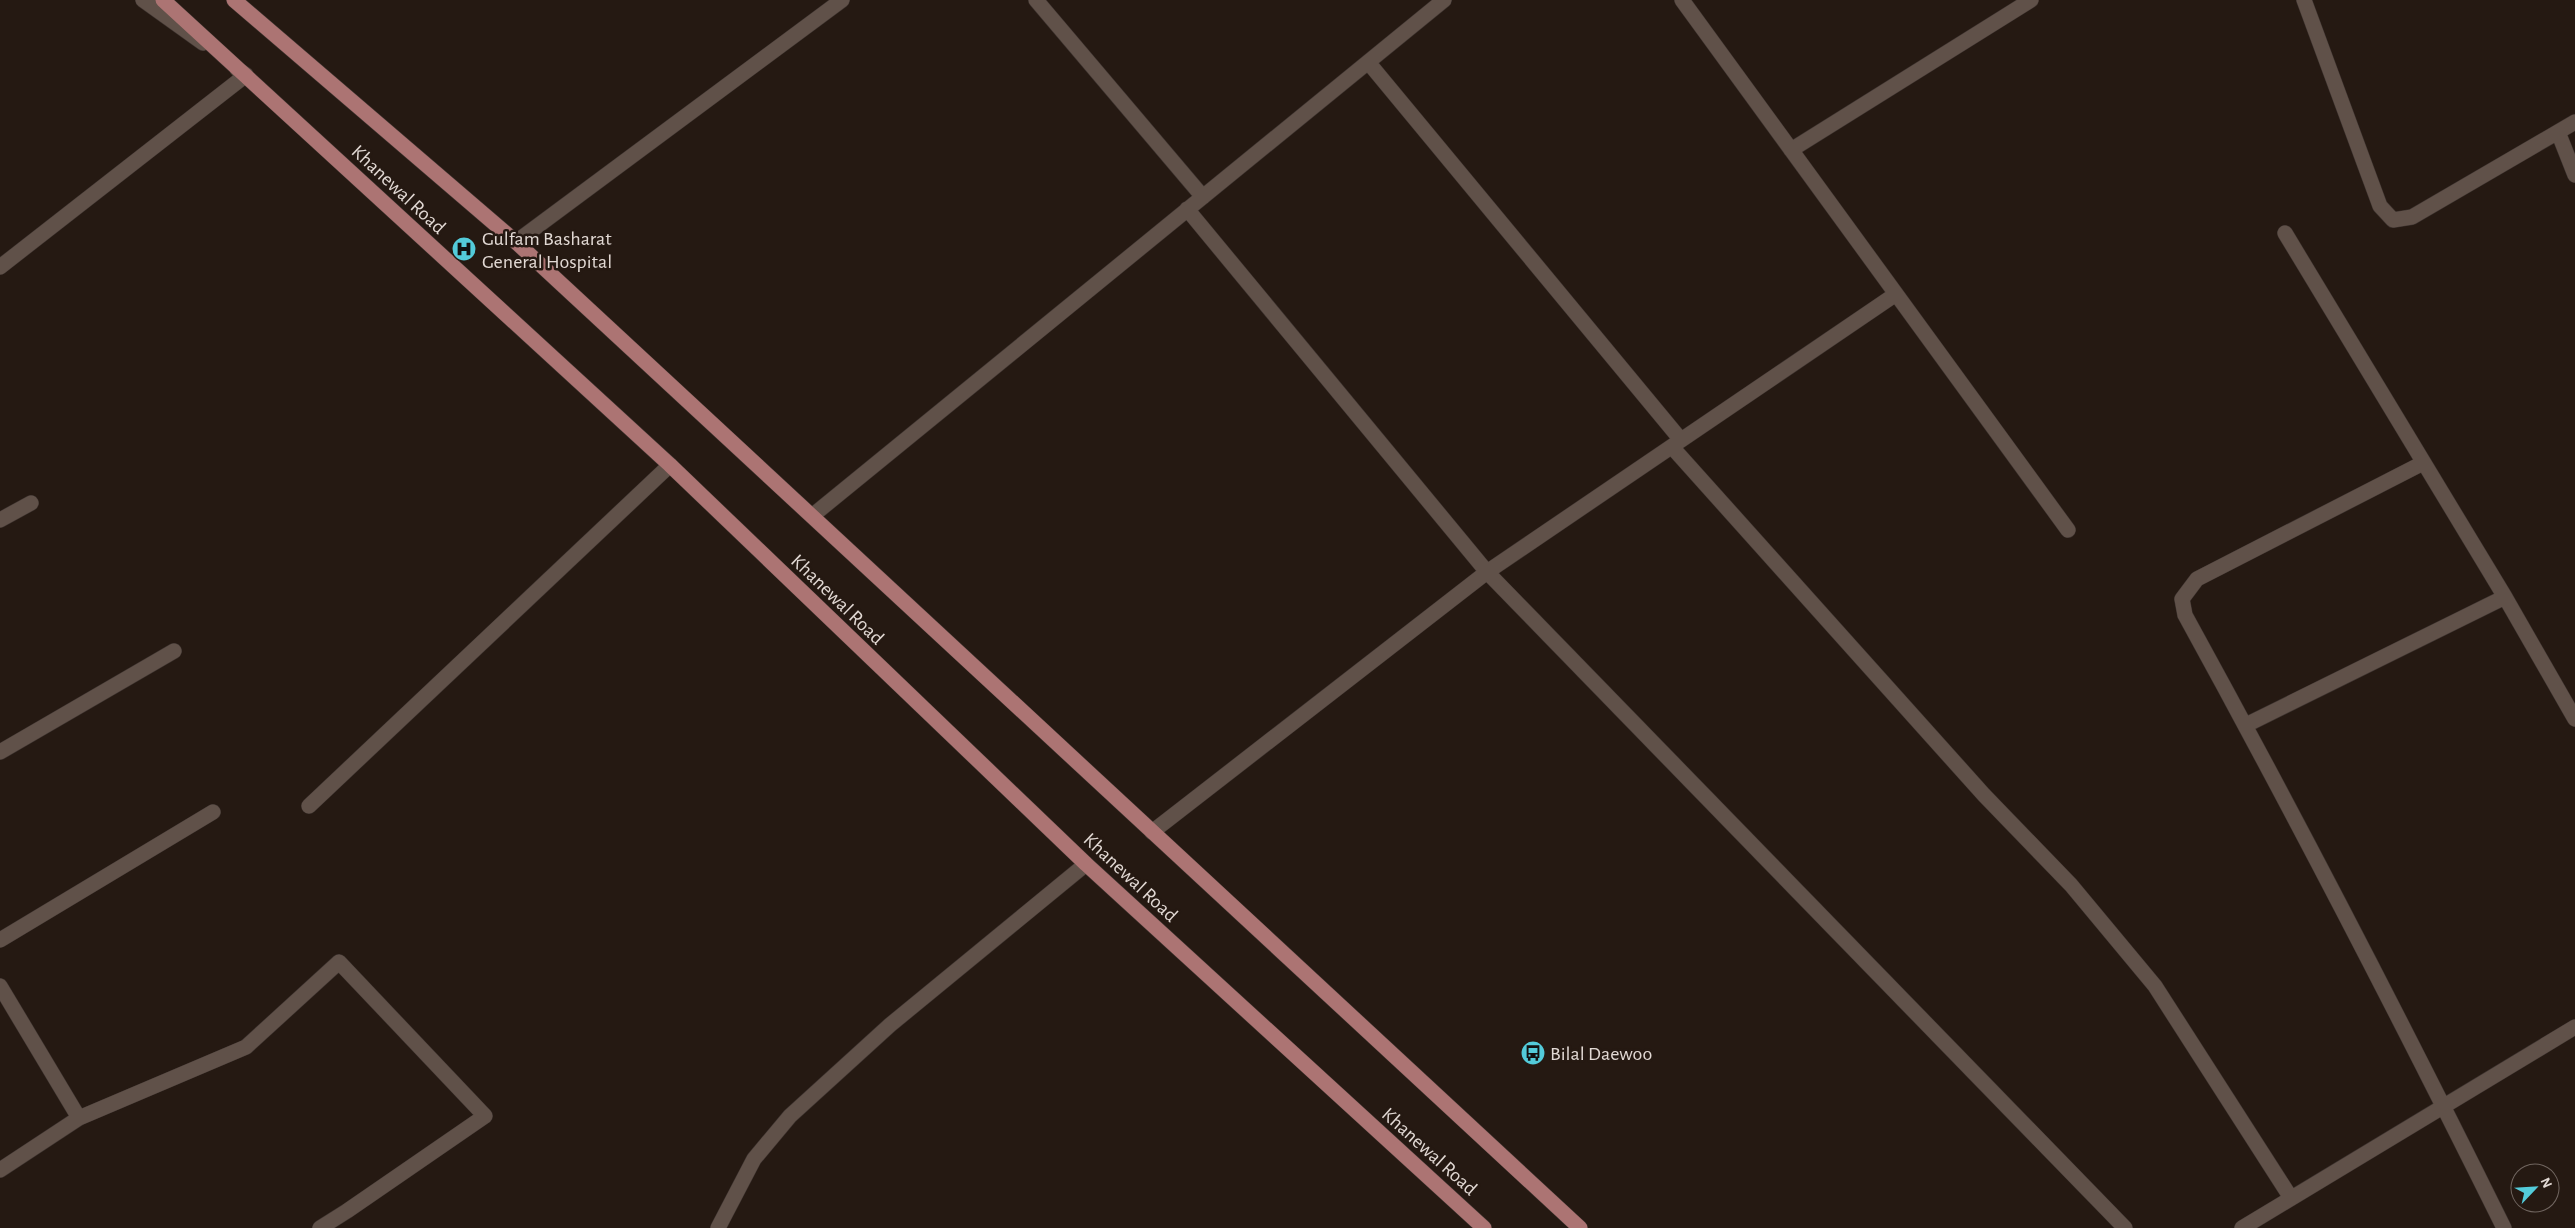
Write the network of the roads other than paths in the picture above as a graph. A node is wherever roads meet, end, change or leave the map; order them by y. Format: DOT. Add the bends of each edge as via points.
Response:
graph roads {
  1 [pos="143,0"];
  2 [pos="163,0"];
  3 [pos="234,0"];
  4 [pos="239,0"];
  5 [pos="842,0"];
  6 [pos="1036,0"];
  7 [pos="1444,0"];
  8 [pos="1682,0"];
  9 [pos="2031,0"];
  10 [pos="2304,0"];
  11 [pos="268,30"];
  12 [pos="1368,62"];
  13 [pos="246,75"];
  14 [pos="2575,122"];
  15 [pos="2558,132"];
  16 [pos="1791,150"];
  17 [pos="2575,175"];
  18 [pos="1203,197"];
  19 [pos="1187,209"];
  20 [pos="2285,233"];
  21 [pos="516,242"];
  22 [pos="0,267"];
  23 [pos="1896,294"];
  24 [pos="1677,443"];
  25 [pos="2423,462"];
  26 [pos="670,465"];
  27 [pos="31,503"];
  28 [pos="812,516"];
  29 [pos="0,520"];
  30 [pos="2068,530"];
  31 [pos="1487,572"];
  32 [pos="2504,597"];
  33 [pos="174,651"];
  34 [pos="2575,719"];
  35 [pos="2246,725"];
  36 [pos="0,752"];
  37 [pos="309,806"];
  38 [pos="213,812"];
  39 [pos="1152,832"];
  40 [pos="1086,864"];
  41 [pos="0,940"];
  42 [pos="0,986"];
  43 [pos="2575,1027"];
  44 [pos="2444,1106"];
  45 [pos="79,1118"];
  46 [pos="0,1170"];
  47 [pos="2291,1198"];
  48 [pos="320,1228"];
  49 [pos="718,1228"];
  50 [pos="1484,1228"];
  51 [pos="1580,1228"];
  52 [pos="2125,1228"];
  53 [pos="2242,1228"];
  54 [pos="2504,1228"];
  1 -- 13 [label="street"];
  2 -- 13 [label="main road, Khanewal Road"];
  3 -- 11 [label="main road, Khanewal Road"];
  4 -- 11 [label="street, Khanewal Road"];
  5 -- 21 [label="street"];
  6 -- 18 [label="street"];
  7 -- 12 [label="street"];
  8 -- 16 [label="street"];
  9 -- 16 [label="street"];
  10 -- 15 [label="street" via="2380,206 2393,220 2412,217"];
  11 -- 21 [label="main road, Khanewal Road"];
  12 -- 18 [label="street"];
  12 -- 24 [label="street"];
  13 -- 22 [label="street"];
  13 -- 26 [label="main road, Khanewal Road"];
  14 -- 15 [label="street"];
  15 -- 17 [label="street"];
  16 -- 23 [label="street"];
  18 -- 19 [label="street"];
  19 -- 28 [label="street"];
  19 -- 31 [label="street"];
  20 -- 25 [label="street"];
  21 -- 28 [label="main road, Khanewal Road"];
  23 -- 24 [label="street"];
  23 -- 30 [label="street"];
  24 -- 31 [label="street"];
  24 -- 47 [label="street" via="1984,795 2071,885 2155,986"];
  25 -- 32 [label="street"];
  25 -- 35 [label="street" via="2197,580 2182,599 2185,615"];
  26 -- 37 [label="street"];
  26 -- 40 [label="main road, Khanewal Road"];
  27 -- 29 [label="street"];
  28 -- 39 [label="main road, Khanewal Road"];
  31 -- 39 [label="street"];
  31 -- 52 [label="street"];
  32 -- 34 [label="street"];
  32 -- 35 [label="street"];
  33 -- 36 [label="street"];
  35 -- 44 [label="street"];
  38 -- 41 [label="street"];
  39 -- 51 [label="main road, Khanewal Road"];
  40 -- 49 [label="street" via="890,1025 790,1116 754,1159"];
  40 -- 50 [label="main road, Khanewal Road"];
  42 -- 45 [label="street"];
  43 -- 44 [label="street"];
  44 -- 47 [label="street"];
  44 -- 54 [label="street"];
  45 -- 46 [label="street"];
  45 -- 48 [label="street" via="246,1047 339,962 485,1116"];
  47 -- 53 [label="street"];
}
